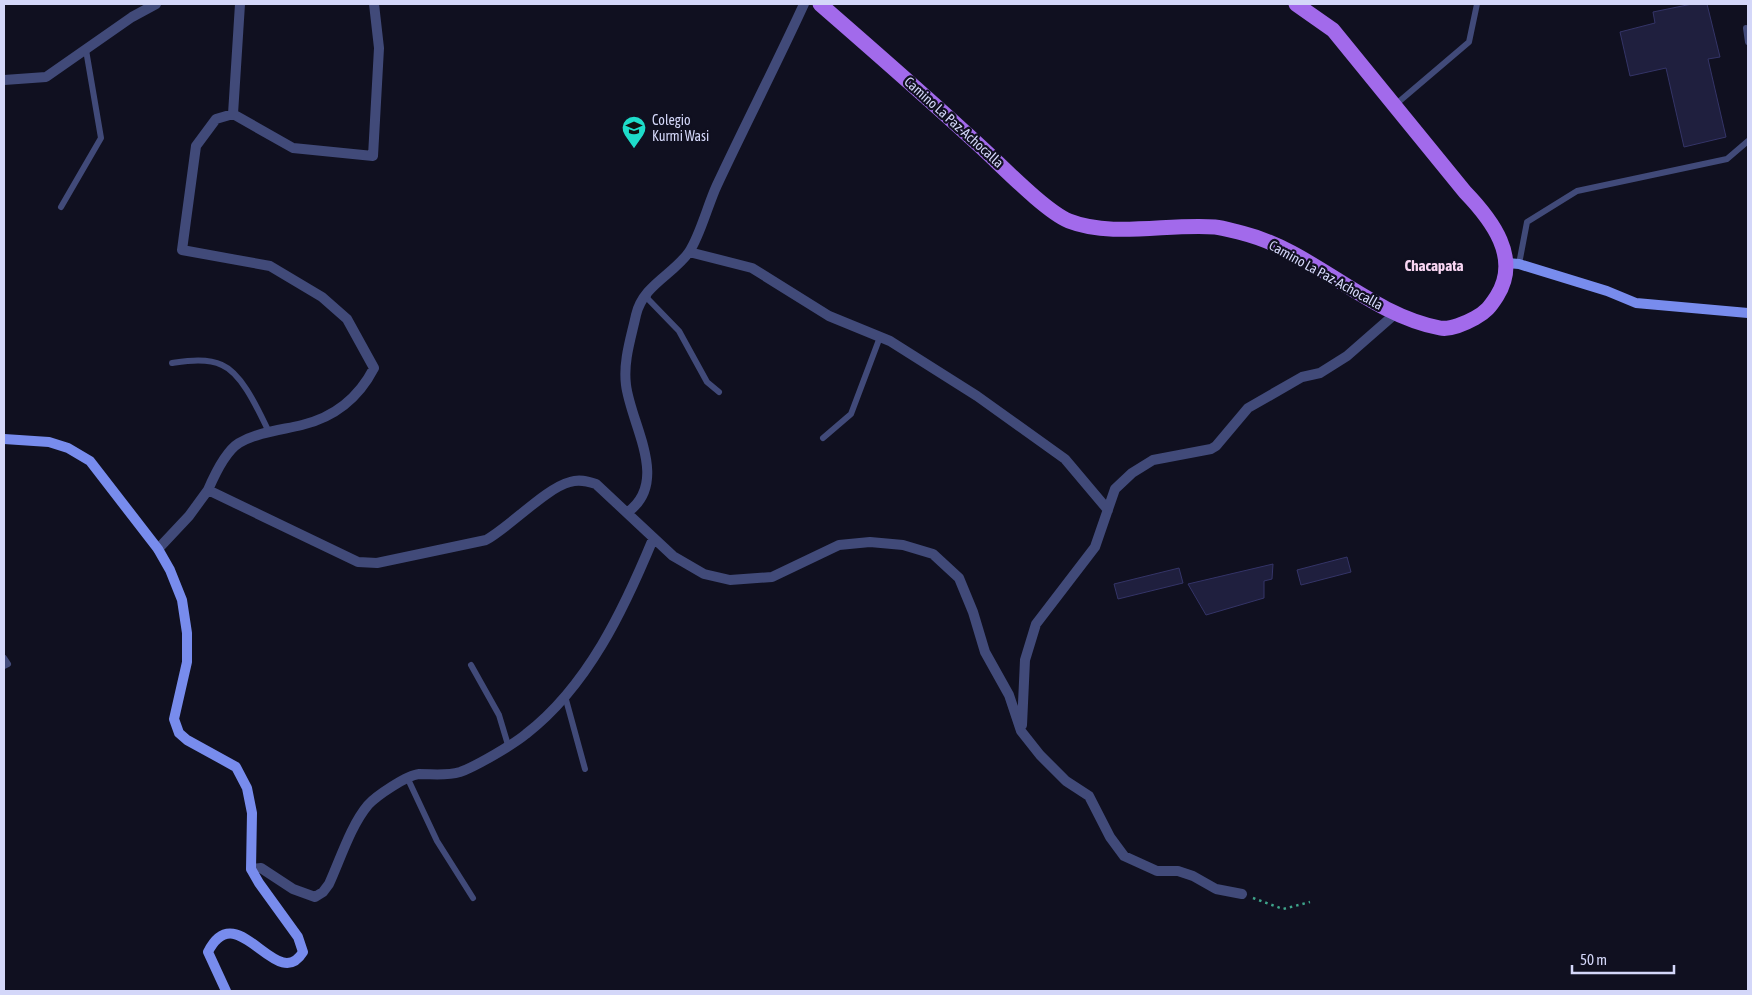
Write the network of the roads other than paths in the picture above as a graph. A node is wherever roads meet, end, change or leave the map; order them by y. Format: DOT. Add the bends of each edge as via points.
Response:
graph roads {
  1 [pos="156,4"];
  2 [pos="240,4"];
  3 [pos="374,4"];
  4 [pos="804,4"];
  5 [pos="820,4"];
  6 [pos="1296,4"];
  7 [pos="1477,4"];
  8 [pos="1746,28"];
  9 [pos="1748,42"];
  10 [pos="86,50"];
  11 [pos="4,80"];
  12 [pos="1395,106"];
  13 [pos="233,114"];
  14 [pos="1748,141"];
  15 [pos="61,207"];
  16 [pos="689,252"];
  17 [pos="1513,264"];
  18 [pos="647,293"];
  19 [pos="1748,312"];
  20 [pos="1395,314"];
  21 [pos="880,337"];
  22 [pos="172,363"];
  23 [pos="719,392"];
  24 [pos="269,432"];
  25 [pos="823,438"];
  26 [pos="4,439"];
  27 [pos="208,490"];
  28 [pos="1108,510"];
  29 [pos="628,512"];
  30 [pos="652,539"];
  31 [pos="158,548"];
  32 [pos="4,658"];
  33 [pos="471,665"];
  34 [pos="4,666"];
  35 [pos="565,696"];
  36 [pos="1021,731"];
  37 [pos="508,746"];
  38 [pos="585,769"];
  39 [pos="407,778"];
  40 [pos="251,869"];
  41 [pos="1242,894"];
  42 [pos="473,898"];
  43 [pos="226,991"];
  1 -- 10 [label="street"];
  2 -- 13 [label="street"];
  3 -- 13 [label="street" via="379,48 373,156 293,148"];
  4 -- 16 [label="street" via="717,185"];
  5 -- 20 [label="main road, Camino La Paz-Achocalla" via="1041,201 1068,221 1102,228 1216,227 1256,237 1295,255"];
  6 -- 12 [label="main road, Camino La Paz-Achocalla" via="1333,30"];
  7 -- 12 [label="lane" via="1469,42"];
  8 -- 9 [label="lane"];
  10 -- 11 [label="street" via="46,77"];
  10 -- 15 [label="lane" via="101,138"];
  12 -- 17 [label="main road, Camino La Paz-Achocalla" via="1486,214"];
  13 -- 24 [label="street" via="216,119 196,146 182,250 270,266 322,297 347,319 374,368 366,383 342,409 304,425"];
  14 -- 17 [label="lane" via="1727,159 1576,191 1528,222"];
  16 -- 18 [label="street"];
  16 -- 21 [label="street" via="752,268 829,316"];
  17 -- 19 [label="main road" via="1608,291 1636,303"];
  17 -- 20 [label="main road, Camino La Paz-Achocalla" via="1505,284 1487,311 1468,322 1442,329"];
  18 -- 23 [label="lane" via="648,299 679,331 707,382"];
  18 -- 29 [label="street" via="637,309 624,365 628,398 642,439 648,473 638,505"];
  20 -- 28 [label="street" via="1347,356 1248,408 1216,446 1153,460 1132,473 1115,489"];
  21 -- 25 [label="lane" via="851,414"];
  21 -- 28 [label="street" via="977,396 1065,459"];
  22 -- 24 [label="lane" via="196,360 223,365 247,389"];
  24 -- 27 [label="street" via="238,443 217,470"];
  26 -- 31 [label="main road" via="49,442 68,448 90,461"];
  27 -- 29 [label="street" via="358,562 377,563 486,540 570,482 584,480 596,484"];
  27 -- 31 [label="street" via="189,516"];
  28 -- 36 [label="street" via="1095,547 1036,624 1025,660"];
  29 -- 30 [label="street"];
  30 -- 35 [label="street" via="628,598 580,679"];
  30 -- 36 [label="street" via="704,574 730,580 772,577 839,545 870,542 933,554 959,578 985,652 1009,695"];
  31 -- 40 [label="main road" via="182,600 187,633 187,662 174,719 179,733 236,767 244,781 252,813"];
  32 -- 34 [label="lane" via="8,664"];
  33 -- 37 [label="lane" via="499,715"];
  35 -- 37 [label="street" via="526,735"];
  35 -- 38 [label="lane"];
  36 -- 41 [label="street" via="1066,781 1089,796 1110,837 1124,856 1157,871 1178,871 1216,889"];
  37 -- 39 [label="street" via="463,771 445,776 418,774"];
  39 -- 40 [label="street" via="368,804 323,892 315,897 293,889 261,868"];
  39 -- 42 [label="lane" via="437,842"];
  40 -- 43 [label="main road" via="298,937 303,952 298,962 288,967 276,967 241,938 226,934 214,940 208,952"];
}
